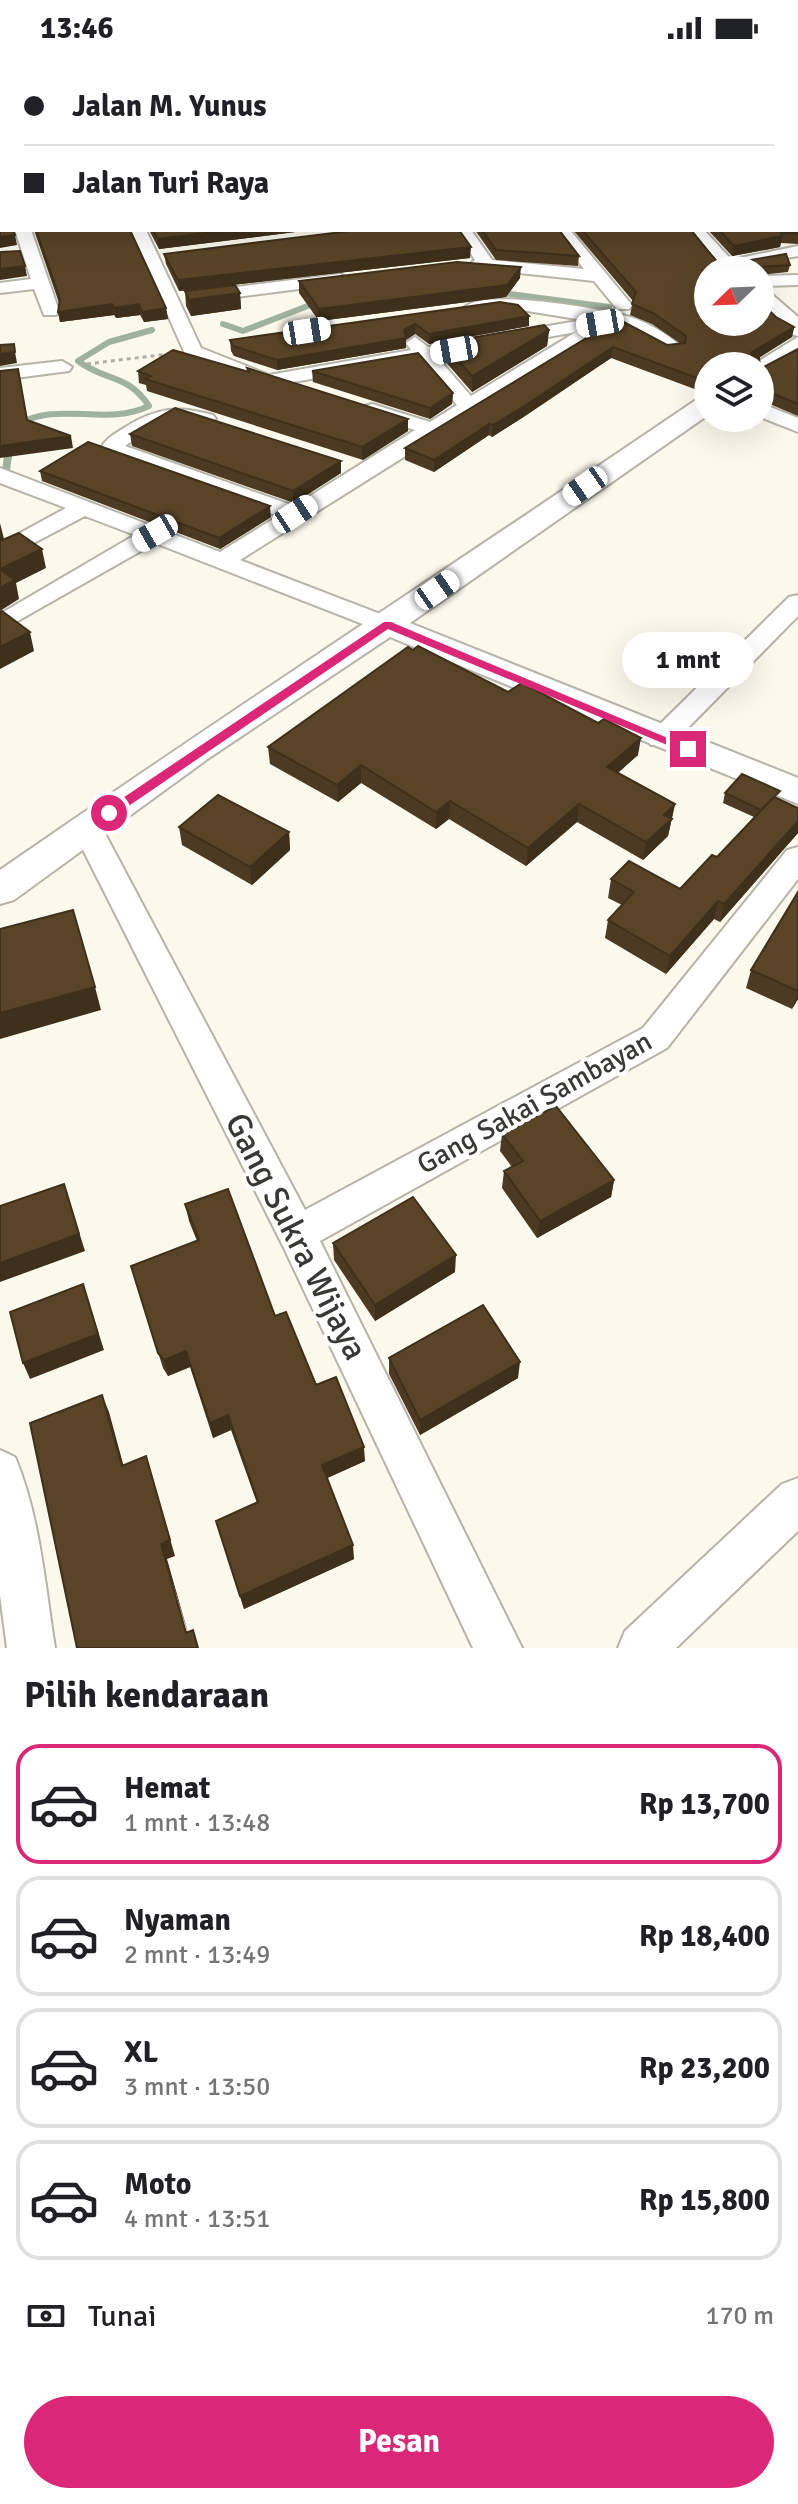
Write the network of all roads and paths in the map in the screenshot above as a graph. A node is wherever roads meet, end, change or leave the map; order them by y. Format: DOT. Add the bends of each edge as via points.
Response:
graph roads {
  1 [pos="23,232"];
  2 [pos="140,232"];
  3 [pos="464,232"];
  4 [pos="563,232"];
  5 [pos="694,232"];
  6 [pos="798,251"];
  7 [pos="717,256"];
  8 [pos="774,257"];
  9 [pos="457,265"];
  10 [pos="487,265"];
  11 [pos="599,276"];
  12 [pos="352,277"];
  13 [pos="798,280"];
  14 [pos="774,281"];
  15 [pos="41,283"];
  16 [pos="0,288"];
  17 [pos="174,307"];
  18 [pos="774,308"];
  19 [pos="454,310"];
  20 [pos="50,311"];
  21 [pos="611,316"];
  22 [pos="401,327"];
  23 [pos="798,329"];
  24 [pos="222,344"];
  25 [pos="798,344"];
  26 [pos="191,348"];
  27 [pos="674,349"];
  28 [pos="425,355"];
  29 [pos="774,361"];
  30 [pos="93,364"];
  31 [pos="62,367"];
  32 [pos="0,374"];
  33 [pos="271,380"];
  34 [pos="351,391"];
  35 [pos="323,396"];
  36 [pos="470,407"];
  37 [pos="694,413"];
  38 [pos="774,415"];
  39 [pos="227,426"];
  40 [pos="798,426"];
  41 [pos="432,429"];
  42 [pos="333,460"];
  43 [pos="363,470"];
  44 [pos="10,478"];
  45 [pos="86,506"];
  46 [pos="295,514"];
  47 [pos="155,533"];
  48 [pos="0,554"];
  49 [pos="225,559"];
  50 [pos="798,602"];
  51 [pos="0,624"];
  52 [pos="387,625"];
  53 [pos="661,739"];
  54 [pos="798,792"];
  55 [pos="87,828"];
  56 [pos="798,858"];
  57 [pos="0,890"];
  58 [pos="297,1234"];
  59 [pos="0,1472"];
  60 [pos="798,1500"];
  61 [pos="31,1648"];
  62 [pos="498,1648"];
  63 [pos="642,1648"];
  1 -- 15 [label="street" via="23,253"];
  2 -- 17 [label="street" via="160,257"];
  3 -- 10 [label="street"];
  4 -- 11 [label="street"];
  5 -- 7 [label="street"];
  6 -- 8 [label="street"];
  9 -- 10 [label="street"];
  10 -- 11 [label="street"];
  11 -- 21 [label="street"];
  12 -- 17 [label="street"];
  13 -- 14 [label="street"];
  15 -- 16 [label="street"];
  15 -- 20 [label="street"];
  17 -- 26 [label="street"];
  18 -- 23 [label="street"];
  19 -- 21 [label="street" via="515,304"];
  21 -- 27 [label="street"];
  21 -- 28 [label="street"];
  21 -- 36 [label="street"];
  22 -- 28 [label="street"];
  24 -- 26 [label="street"];
  25 -- 29 [label="street"];
  26 -- 30 [label="path"];
  26 -- 33 [label="street" via="204,358"];
  28 -- 34 [label="street"];
  28 -- 36 [label="street"];
  31 -- 32 [label="street"];
  33 -- 34 [label="street"];
  33 -- 35 [label="street"];
  34 -- 41 [label="street"];
  36 -- 41 [label="street"];
  37 -- 52 [label="street"];
  38 -- 40 [label="street"];
  39 -- 46 [label="street" via="169,411 112,448"];
  41 -- 43 [label="street"];
  42 -- 43 [label="street"];
  43 -- 46 [label="street"];
  44 -- 45 [label="street"];
  45 -- 47 [label="street"];
  45 -- 48 [label="street"];
  46 -- 49 [label="street"];
  47 -- 49 [label="street"];
  47 -- 51 [label="street"];
  49 -- 52 [label="street"];
  50 -- 53 [label="street"];
  52 -- 53 [label="street"];
  52 -- 55 [label="street"];
  53 -- 54 [label="street"];
  55 -- 57 [label="street"];
  55 -- 58 [label="street, Gang Sukra Wijaya"];
  56 -- 58 [label="street, Gang Sakai Sambayan" via="655,1038"];
  58 -- 62 [label="street, Gang Sukra Wijaya"];
  59 -- 61 [label="street"];
  60 -- 63 [label="street"];
}
